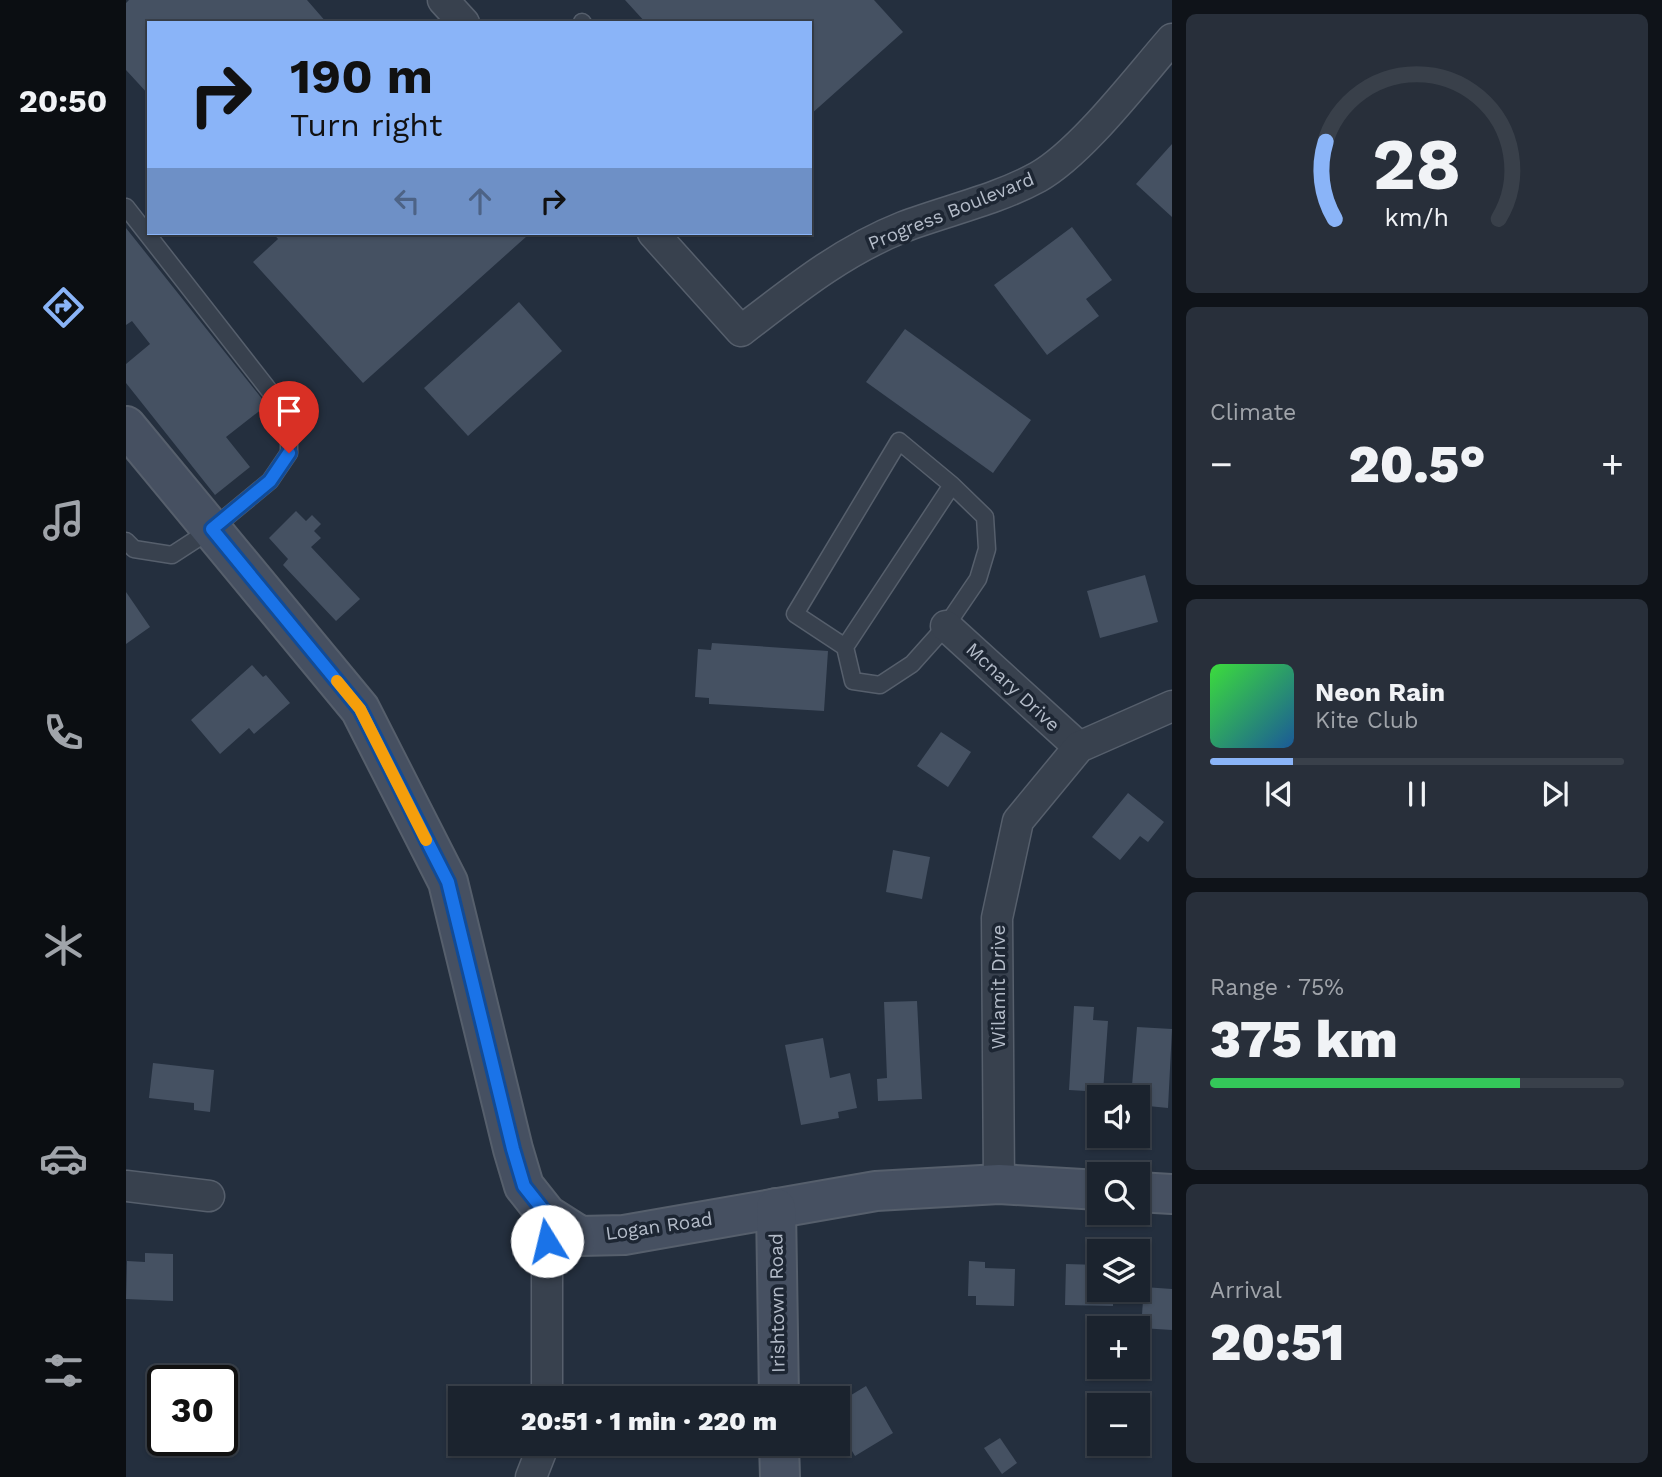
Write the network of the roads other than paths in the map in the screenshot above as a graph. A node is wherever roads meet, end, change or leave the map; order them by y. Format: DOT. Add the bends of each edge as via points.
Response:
graph roads {
  1 [pos="443,0"];
  2 [pos="462,21"];
  3 [pos="1172,39"];
  4 [pos="126,206"];
  5 [pos="147,233"];
  6 [pos="149,235"];
  7 [pos="655,235"];
  8 [pos="126,426"];
  9 [pos="952,485"];
  10 [pos="212,529"];
  11 [pos="126,541"];
  12 [pos="947,626"];
  13 [pos="845,647"];
  14 [pos="1172,706"];
  15 [pos="1079,747"];
  16 [pos="999,1184"];
  17 [pos="126,1186"];
  18 [pos="1087,1189"];
  19 [pos="1150,1193"];
  20 [pos="1172,1194"];
  21 [pos="209,1196"];
  22 [pos="776,1208"];
  23 [pos="547,1215"];
  24 [pos="547,1386"];
  25 [pos="779,1386"];
  26 [pos="539,1456"];
  27 [pos="779,1456"];
  28 [pos="531,1477"];
  29 [pos="780,1477"];
  1 -- 2 [label="street"];
  3 -- 7 [label="street, Progress Boulevard" via="1070,153 1039,176 901,228 828,264 741,331"];
  4 -- 5 [label="lane"];
  6 -- 10 [label="lane" via="272,394 289,431 289,453 270,481"];
  8 -- 10 [label="street, Logan Road"];
  9 -- 12 [label="lane" via="985,517 987,550 978,579"];
  9 -- 13 [label="lane"];
  9 -- 13 [label="lane" via="899,441 795,614"];
  10 -- 11 [label="lane" via="172,555 134,549"];
  10 -- 23 [label="street, Logan Road" via="360,709 448,882 513,1149 524,1186"];
  12 -- 13 [label="lane" via="912,664 880,685 853,681"];
  12 -- 15 [label="street, Mcnary Drive"];
  14 -- 15 [label="street, Wilamit Drive"];
  15 -- 16 [label="street, Wilamit Drive" via="1018,821 997,918"];
  16 -- 18 [label="street, Logan Road"];
  16 -- 22 [label="street, Logan Road" via="876,1191"];
  17 -- 21 [label="street"];
  19 -- 20 [label="street"];
  22 -- 23 [label="street, Logan Road" via="624,1235 580,1236"];
  22 -- 25 [label="street, Irishtown Road"];
  23 -- 24 [label="street"];
  26 -- 28 [label="street"];
  27 -- 29 [label="street"];
}
